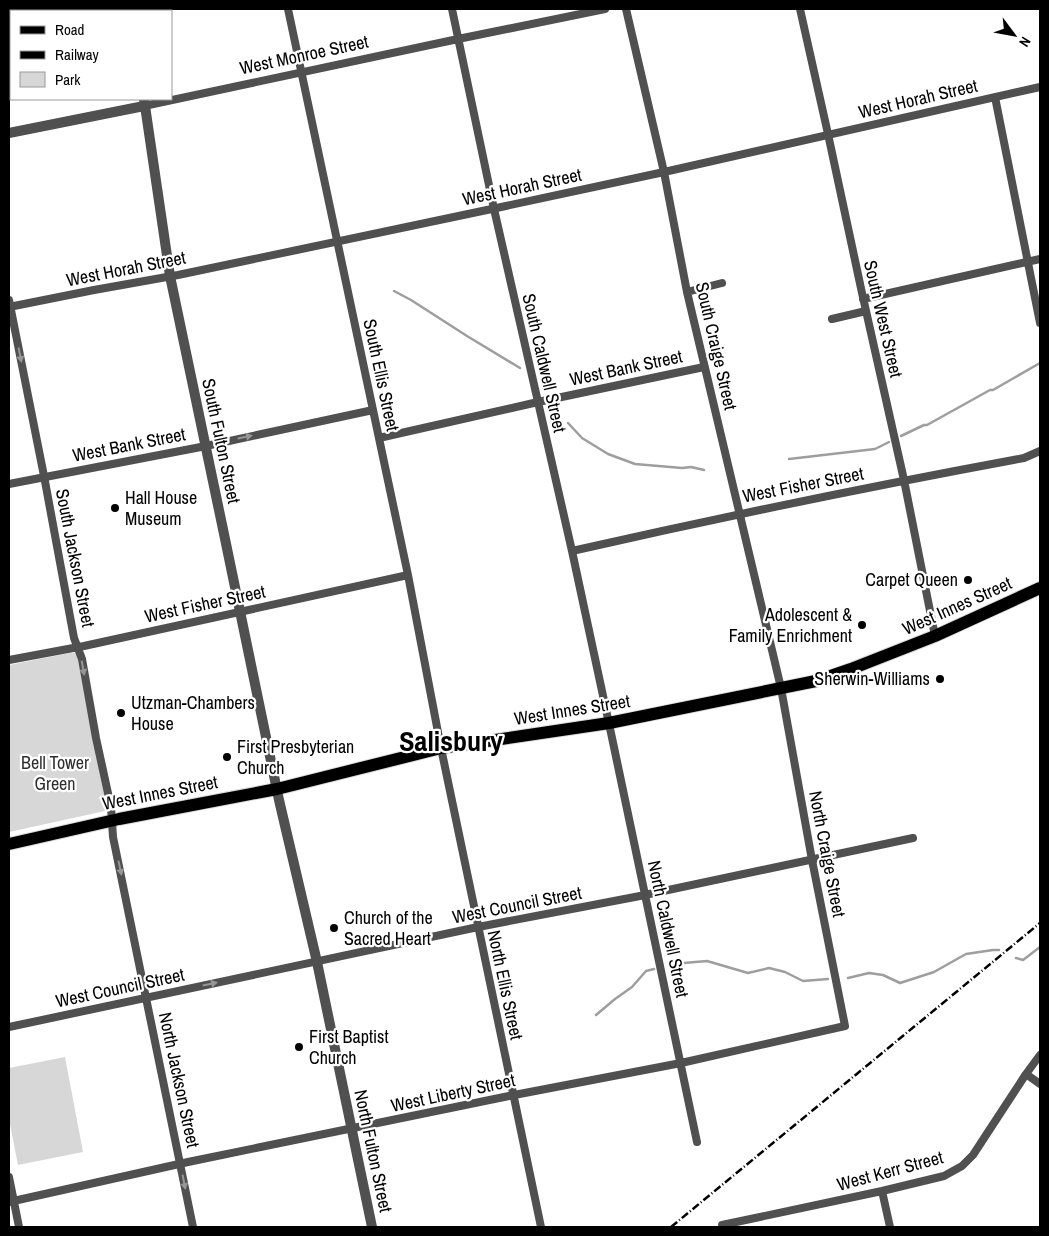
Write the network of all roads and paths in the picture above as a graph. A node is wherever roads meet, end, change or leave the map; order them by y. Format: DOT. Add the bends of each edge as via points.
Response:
graph roads {
  1 [pos="288,9"];
  2 [pos="452,9"];
  3 [pos="605,9"];
  4 [pos="626,9"];
  5 [pos="800,9"];
  6 [pos="458,39"];
  7 [pos="300,72"];
  8 [pos="1040,87"];
  9 [pos="172,97"];
  10 [pos="995,97"];
  11 [pos="144,102"];
  12 [pos="9,133"];
  13 [pos="828,134"];
  14 [pos="664,172"];
  15 [pos="494,209"];
  16 [pos="337,242"];
  17 [pos="1040,259"];
  18 [pos="1027,262"];
  19 [pos="170,276"];
  20 [pos="722,283"];
  21 [pos="687,292"];
  22 [pos="863,299"];
  23 [pos="9,304"];
  24 [pos="866,311"];
  25 [pos="832,319"];
  26 [pos="1040,323"];
  27 [pos="704,367"];
  28 [pos="538,402"];
  29 [pos="373,410"];
  30 [pos="378,438"];
  31 [pos="206,446"];
  32 [pos="1040,451"];
  33 [pos="44,476"];
  34 [pos="904,480"];
  35 [pos="9,484"];
  36 [pos="740,513"];
  37 [pos="572,550"];
  38 [pos="408,575"];
  39 [pos="1040,588"];
  40 [pos="240,612"];
  41 [pos="935,636"];
  42 [pos="78,647"];
  43 [pos="9,660"];
  44 [pos="781,688"];
  45 [pos="609,723"];
  46 [pos="442,748"];
  47 [pos="277,789"];
  48 [pos="112,820"];
  49 [pos="913,838"];
  50 [pos="9,844"];
  51 [pos="812,860"];
  52 [pos="645,895"];
  53 [pos="478,927"];
  54 [pos="317,962"];
  55 [pos="147,998"];
  56 [pos="845,1026"];
  57 [pos="9,1027"];
  58 [pos="1040,1055"];
  59 [pos="681,1063"];
  60 [pos="1026,1074"];
  61 [pos="1040,1084"];
  62 [pos="514,1095"];
  63 [pos="352,1129"];
  64 [pos="697,1142"];
  65 [pos="181,1164"];
  66 [pos="9,1177"];
  67 [pos="882,1192"];
  68 [pos="11,1201"];
  69 [pos="722,1226"];
  70 [pos="19,1227"];
  71 [pos="193,1227"];
  72 [pos="372,1227"];
  73 [pos="540,1227"];
  74 [pos="890,1227"];
  1 -- 7 [label="street, South Ellis Street"];
  2 -- 6 [label="street, South Caldwell Street"];
  3 -- 6 [label="street, West Monroe Street"];
  4 -- 14 [label="street, South Craige Street"];
  5 -- 13 [label="street, South West Street"];
  6 -- 7 [label="street, West Monroe Street"];
  6 -- 15 [label="street, South Caldwell Street"];
  7 -- 9 [label="street, West Monroe Street"];
  7 -- 16 [label="street, South Ellis Street"];
  8 -- 10 [label="street, West Horah Street"];
  10 -- 13 [label="street, West Horah Street"];
  10 -- 18 [label="street"];
  11 -- 12 [label="street, West Monroe Street"];
  11 -- 19 [label="street, South Fulton Street"];
  13 -- 14 [label="street, West Horah Street"];
  13 -- 22 [label="street, South West Street"];
  14 -- 15 [label="street, West Horah Street"];
  14 -- 21 [label="street, South Craige Street"];
  15 -- 16 [label="street, West Horah Street"];
  15 -- 28 [label="street, South Caldwell Street"];
  16 -- 19 [label="street, West Horah Street"];
  16 -- 29 [label="street, South Ellis Street"];
  17 -- 18 [label="street"];
  18 -- 22 [label="street"];
  18 -- 26 [label="street"];
  19 -- 23 [label="street, West Horah Street"];
  19 -- 31 [label="street, South Fulton Street"];
  20 -- 21 [label="street"];
  21 -- 27 [label="street, South Craige Street"];
  22 -- 24 [label="street, South West Street"];
  23 -- 33 [label="street, South Jackson Street, one-way"];
  24 -- 25 [label="street"];
  24 -- 34 [label="street, South West Street"];
  27 -- 28 [label="street, West Bank Street"];
  27 -- 36 [label="street, South Craige Street"];
  28 -- 30 [label="street, West Bank Street"];
  28 -- 37 [label="street, South Caldwell Street"];
  29 -- 30 [label="street, South Ellis Street"];
  31 -- 29 [label="street, West Bank Street, one-way"];
  30 -- 38 [label="street, South Ellis Street"];
  31 -- 33 [label="street, West Bank Street"];
  31 -- 40 [label="street, South Fulton Street"];
  32 -- 34 [label="street, West Fisher Street" via="1024,458"];
  33 -- 35 [label="street, West Bank Street"];
  33 -- 42 [label="street, South Jackson Street"];
  34 -- 36 [label="street, West Fisher Street"];
  34 -- 41 [label="street, South West Street"];
  36 -- 37 [label="street, West Fisher Street"];
  36 -- 44 [label="street, South Craige Street"];
  37 -- 45 [label="street, South Caldwell Street"];
  38 -- 40 [label="street, West Fisher Street"];
  38 -- 46 [label="street, South Ellis Street"];
  39 -- 41 [label="main road, West Innes Street"];
  40 -- 42 [label="street, West Fisher Street"];
  40 -- 47 [label="street, South Fulton Street"];
  41 -- 44 [label="main road, West Innes Street" via="851,670"];
  42 -- 43 [label="street, West Fisher Street"];
  42 -- 48 [label="street, South Jackson Street, one-way"];
  44 -- 45 [label="main road, West Innes Street"];
  44 -- 51 [label="street, North Craige Street"];
  45 -- 46 [label="main road, West Innes Street"];
  45 -- 52 [label="street, North Caldwell Street"];
  46 -- 47 [label="main road, West Innes Street"];
  46 -- 53 [label="street, North Ellis Street"];
  47 -- 48 [label="main road, West Innes Street"];
  47 -- 54 [label="street, North Fulton Street"];
  48 -- 50 [label="main road, West Innes Street"];
  48 -- 55 [label="street, North Jackson Street, one-way"];
  49 -- 51 [label="street, West Council Street"];
  51 -- 52 [label="street, West Council Street"];
  51 -- 56 [label="street, North Craige Street"];
  52 -- 53 [label="street, West Council Street"];
  52 -- 59 [label="street, North Caldwell Street"];
  53 -- 54 [label="street, West Council Street"];
  53 -- 62 [label="street, North Ellis Street"];
  55 -- 54 [label="street, West Council Street, one-way"];
  54 -- 63 [label="street, North Fulton Street"];
  55 -- 57 [label="street, West Council Street"];
  55 -- 65 [label="street, North Jackson Street"];
  56 -- 59 [label="street, West Liberty Street"];
  58 -- 60 [label="street, West Kerr Street"];
  59 -- 62 [label="street, West Liberty Street"];
  59 -- 64 [label="street, North Caldwell Street"];
  60 -- 61 [label="street"];
  60 -- 67 [label="street, West Kerr Street" via="973,1155 962,1166 944,1176"];
  62 -- 63 [label="street, West Liberty Street"];
  62 -- 73 [label="street, North Ellis Street"];
  63 -- 65 [label="street, West Liberty Street"];
  63 -- 72 [label="street, North Fulton Street"];
  65 -- 68 [label="street, West Liberty Street"];
  65 -- 71 [label="street, North Jackson Street, one-way"];
  66 -- 68 [label="street"];
  67 -- 69 [label="street, West Kerr Street"];
  67 -- 74 [label="street"];
  68 -- 70 [label="street"];
}
